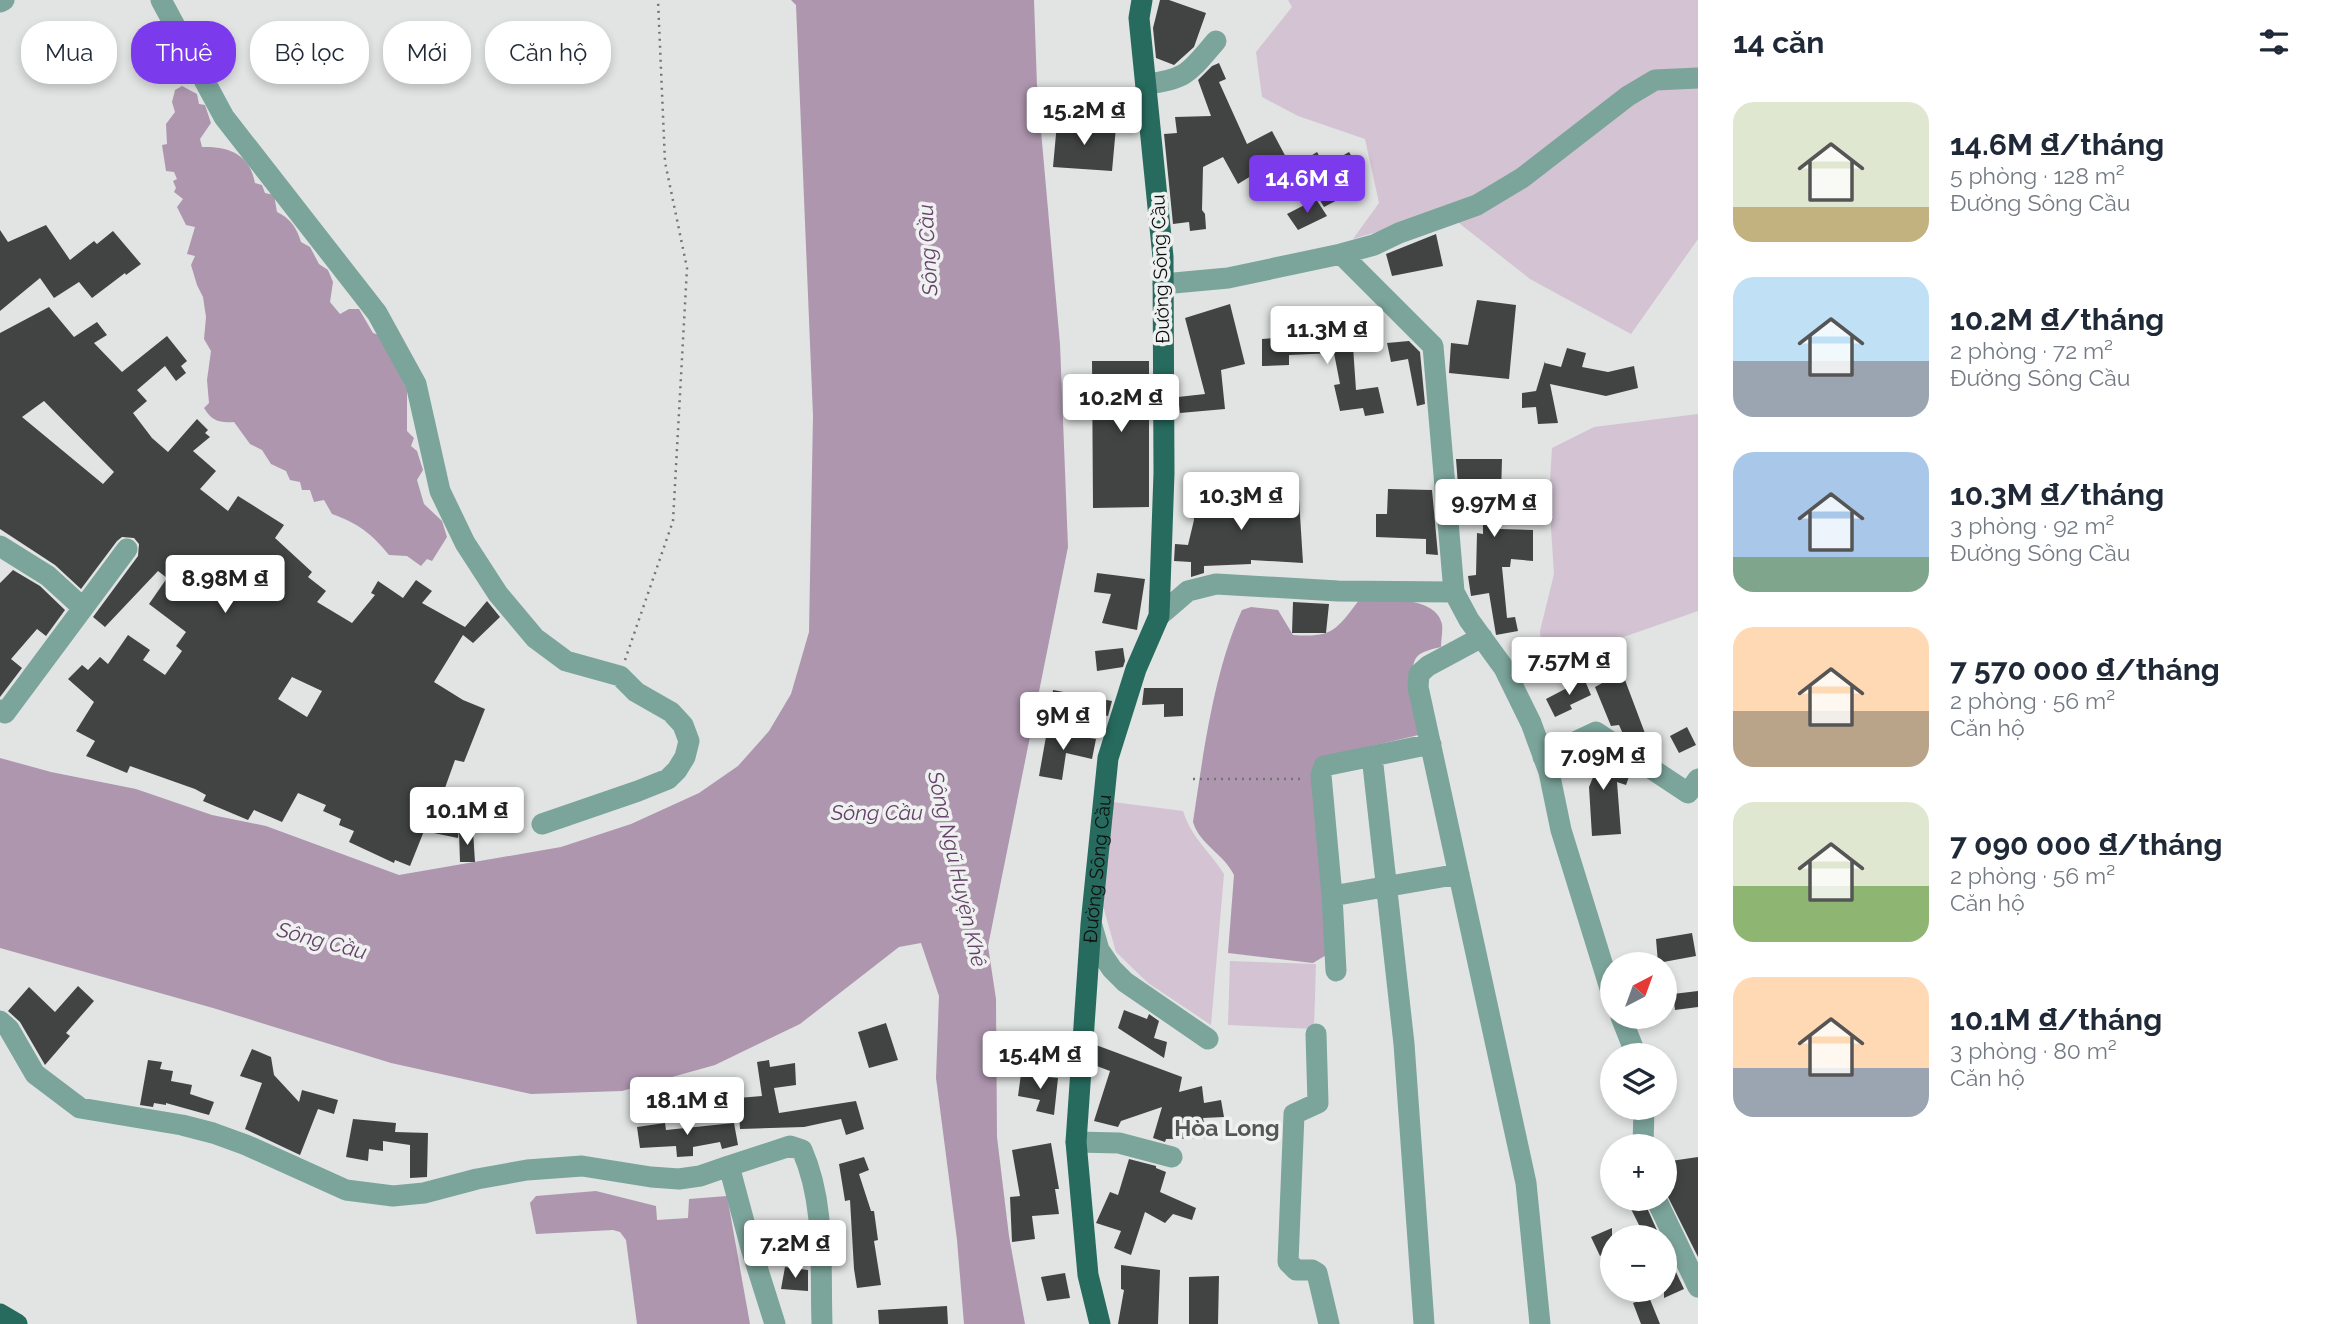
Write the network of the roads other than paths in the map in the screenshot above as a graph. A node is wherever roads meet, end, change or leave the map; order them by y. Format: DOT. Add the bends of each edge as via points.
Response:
graph roads {
  1 [pos="161,0"];
  2 [pos="1142,0"];
  3 [pos="1216,41"];
  4 [pos="1698,78"];
  5 [pos="1147,84"];
  6 [pos="1341,254"];
  7 [pos="1163,284"];
  8 [pos="0,546"];
  9 [pos="127,550"];
  10 [pos="1454,592"];
  11 [pos="83,608"];
  12 [pos="1159,616"];
  13 [pos="1482,637"];
  14 [pos="0,710"];
  15 [pos="1431,744"];
  16 [pos="1372,756"];
  17 [pos="1543,757"];
  18 [pos="1698,779"];
  19 [pos="542,824"];
  20 [pos="1459,874"];
  21 [pos="1386,886"];
  22 [pos="1332,896"];
  23 [pos="1091,924"];
  24 [pos="1600,956"];
  25 [pos="1336,971"];
  26 [pos="0,1021"];
  27 [pos="1316,1034"];
  28 [pos="1208,1039"];
  29 [pos="1076,1142"];
  30 [pos="1172,1157"];
  31 [pos="729,1166"];
  32 [pos="1662,1211"];
  33 [pos="1698,1287"];
  34 [pos="0,1314"];
  35 [pos="17,1324"];
  36 [pos="775,1324"];
  37 [pos="822,1324"];
  38 [pos="1100,1324"];
  39 [pos="1329,1324"];
  40 [pos="1424,1324"];
  41 [pos="1540,1324"];
  1 -- 19 [label="street" via="224,117 377,313 416,384 440,491 465,543 498,594 535,638 566,660 620,676 682,725 689,741 685,757 668,779"];
  2 -- 5 [label="main road, Đường Sông Cầu" via="1139,18"];
  3 -- 5 [label="street" via="1194,69 1179,78"];
  4 -- 6 [label="street" via="1655,80 1496,196"];
  5 -- 7 [label="main road, Đường Sông Cầu"];
  6 -- 7 [label="street" via="1228,278"];
  6 -- 10 [label="street" via="1433,346"];
  7 -- 12 [label="main road, Đường Sông Cầu"];
  8 -- 11 [label="street" via="48,576"];
  9 -- 11 [label="street"];
  10 -- 12 [label="street" via="1338,592 1216,584 1188,591"];
  10 -- 13 [label="street"];
  11 -- 14 [label="street" via="5,712"];
  12 -- 23 [label="main road, Đường Sông Cầu" via="1136,669 1108,758"];
  13 -- 15 [label="street" via="1419,674"];
  13 -- 17 [label="street" via="1504,668"];
  15 -- 16 [label="street"];
  15 -- 20 [label="street"];
  16 -- 21 [label="street"];
  16 -- 22 [label="street" via="1324,766 1321,779"];
  17 -- 18 [label="street" via="1596,732 1688,793"];
  17 -- 24 [label="street"];
  20 -- 21 [label="street"];
  20 -- 41 [label="street" via="1526,1183"];
  21 -- 22 [label="street"];
  21 -- 40 [label="street" via="1404,1044"];
  22 -- 25 [label="street"];
  23 -- 28 [label="street" via="1099,950 1125,982"];
  23 -- 29 [label="main road, Đường Sông Cầu"];
  26 -- 31 [label="street" via="35,1074 80,1108 213,1133 346,1190 393,1196 424,1193 527,1170 582,1166 679,1179"];
  27 -- 39 [label="street" via="1318,1103 1294,1114 1293,1119 1289,1262 1296,1270 1317,1273"];
  29 -- 30 [label="street" via="1119,1143"];
  29 -- 38 [label="main road, Đường Sông Cầu" via="1088,1275"];
  31 -- 36 [label="street"];
  31 -- 37 [label="street" via="790,1146 803,1150 812,1173 820,1234"];
  32 -- 33 [label="street"];
  34 -- 35 [label="main road"];
}
